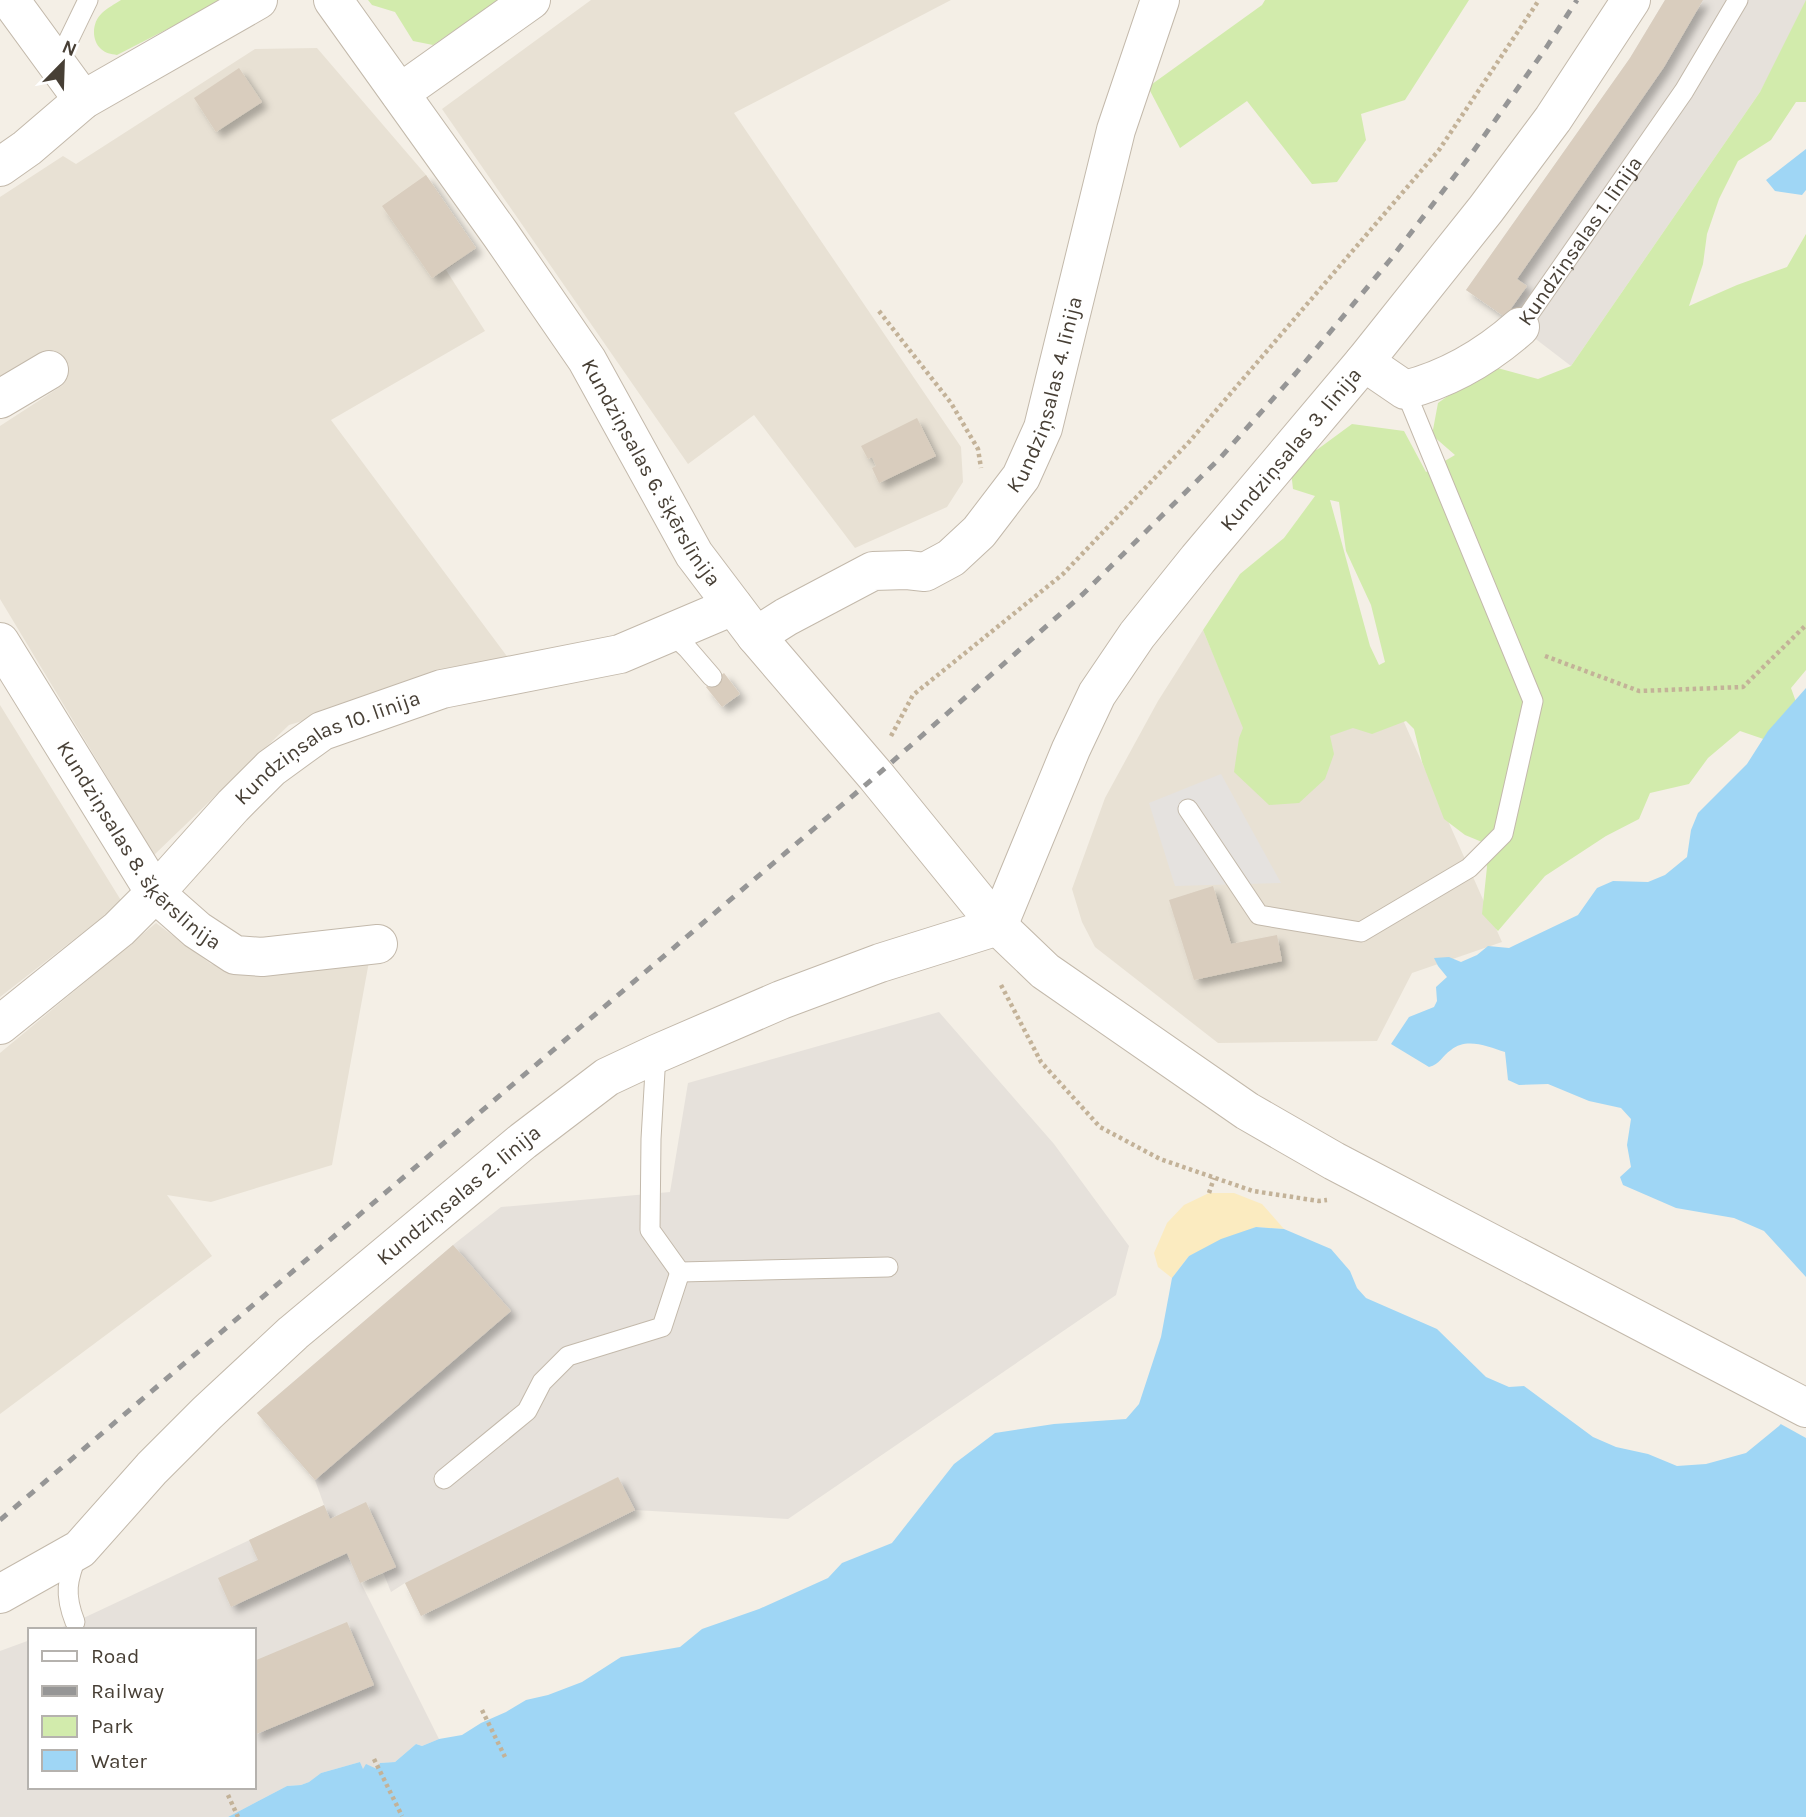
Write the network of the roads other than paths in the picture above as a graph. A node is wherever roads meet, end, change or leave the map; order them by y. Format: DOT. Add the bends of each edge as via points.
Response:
graph roads {
  1 [pos="10,0"];
  2 [pos="88,0"];
  3 [pos="257,0"];
  4 [pos="333,0"];
  5 [pos="531,0"];
  6 [pos="1160,0"];
  7 [pos="1631,0"];
  8 [pos="1738,0"];
  9 [pos="57,64"];
  10 [pos="400,93"];
  11 [pos="83,100"];
  12 [pos="0,167"];
  13 [pos="1520,327"];
  14 [pos="1364,362"];
  15 [pos="49,370"];
  16 [pos="1405,390"];
  17 [pos="0,399"];
  18 [pos="733,606"];
  19 [pos="671,633"];
  20 [pos="755,636"];
  21 [pos="0,642"];
  22 [pos="712,677"];
  23 [pos="1188,809"];
  24 [pos="155,893"];
  25 [pos="998,926"];
  26 [pos="378,943"];
  27 [pos="0,1025"];
  28 [pos="656,1054"];
  29 [pos="888,1267"];
  30 [pos="680,1272"];
  31 [pos="1806,1408"];
  32 [pos="444,1479"];
  33 [pos="80,1549"];
  34 [pos="0,1594"];
  35 [pos="75,1622"];
  1 -- 9 [label="street"];
  2 -- 9 [label="lane"];
  3 -- 11 [label="street"];
  4 -- 10 [label="street, Kundziņsalas 6. šķērslīnija"];
  5 -- 10 [label="street"];
  6 -- 20 [label="street, Kundziņsalas 4. līnija" via="1116,130 1043,428 1021,477 979,532 951,558 925,572 873,571"];
  7 -- 14 [label="street, Kundziņsalas 3. līnija" via="1486,209"];
  8 -- 13 [label="lane, Kundziņsalas 1. līnija" via="1684,91"];
  9 -- 11 [label="street"];
  10 -- 18 [label="street, Kundziņsalas 6. šķērslīnija" via="587,360 694,554"];
  11 -- 12 [label="street"];
  13 -- 16 [label="street, Kundziņsalas 1. līnija" via="1465,367"];
  14 -- 16 [label="street"];
  14 -- 25 [label="street, Kundziņsalas 3. līnija" via="1198,559 1097,694"];
  15 -- 17 [label="street"];
  16 -- 23 [label="lane" via="1533,701 1503,834 1469,868 1361,932 1259,915"];
  18 -- 19 [label="street, Kundziņsalas 10. līnija"];
  18 -- 20 [label="street, Kundziņsalas 6. šķērslīnija"];
  19 -- 22 [label="lane"];
  19 -- 24 [label="street, Kundziņsalas 10. līnija" via="621,654 442,689 322,731 271,768"];
  20 -- 25 [label="street, Kundziņsalas 6. šķērslīnija"];
  21 -- 24 [label="street, Kundziņsalas 8. šķērslīnija"];
  24 -- 26 [label="street, Kundziņsalas 8. šķērslīnija" via="235,955 262,957"];
  24 -- 27 [label="street, Kundziņsalas 10. līnija" via="120,929"];
  25 -- 28 [label="street, Kundziņsalas 2. līnija" via="781,1000"];
  25 -- 31 [label="street, Kundziņsalas 6. šķērslīnija" via="1045,971 1247,1111"];
  28 -- 30 [label="lane" via="650,1230"];
  28 -- 33 [label="street, Kundziņsalas 2. līnija" via="607,1077 523,1141 293,1333 161,1458"];
  29 -- 30 [label="lane"];
  30 -- 32 [label="lane" via="662,1327 568,1356 542,1382 527,1411"];
  33 -- 34 [label="street, Kundziņsalas 2. līnija"];
  33 -- 35 [label="lane" via="69,1576 69,1606"];
}
